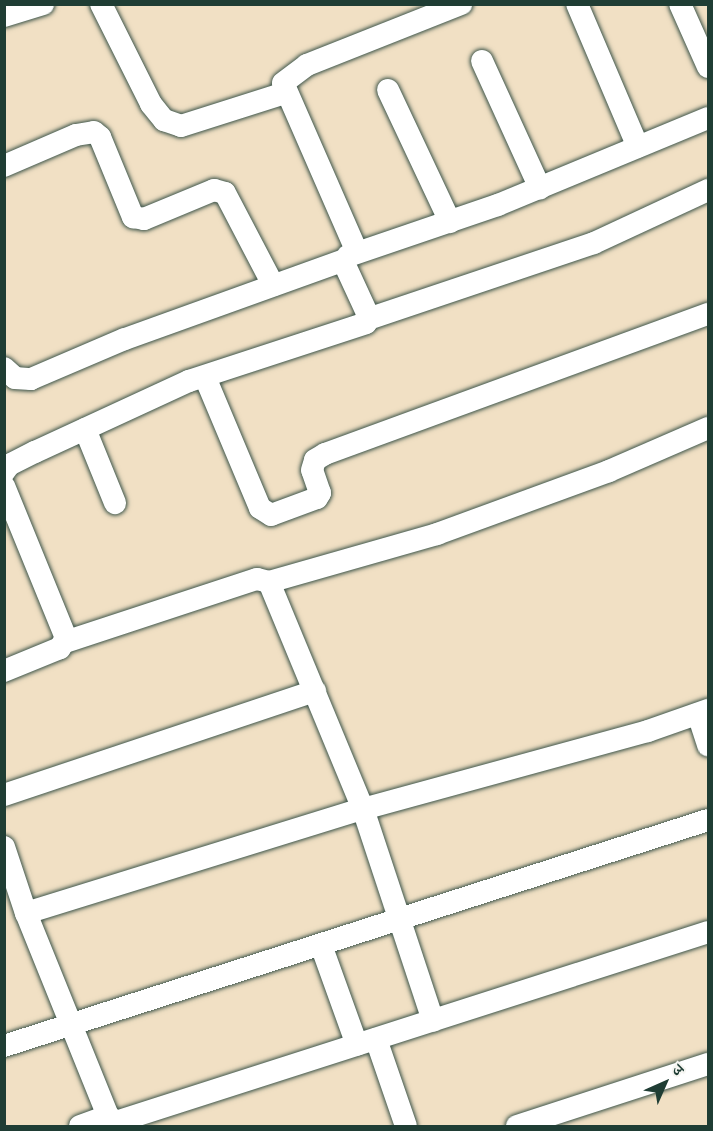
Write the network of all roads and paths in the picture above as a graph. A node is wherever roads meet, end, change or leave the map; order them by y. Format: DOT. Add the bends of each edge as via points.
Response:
graph roads {
  1 [pos="43,4"];
  2 [pos="101,4"];
  3 [pos="461,4"];
  4 [pos="577,4"];
  5 [pos="680,4"];
  6 [pos="4,16"];
  7 [pos="482,61"];
  8 [pos="708,67"];
  9 [pos="388,90"];
  10 [pos="285,93"];
  11 [pos="708,118"];
  12 [pos="638,147"];
  13 [pos="4,166"];
  14 [pos="540,188"];
  15 [pos="708,190"];
  16 [pos="450,222"];
  17 [pos="351,256"];
  18 [pos="273,285"];
  19 [pos="708,314"];
  20 [pos="368,319"];
  21 [pos="4,369"];
  22 [pos="205,377"];
  23 [pos="708,428"];
  24 [pos="85,429"];
  25 [pos="4,472"];
  26 [pos="4,486"];
  27 [pos="116,503"];
  28 [pos="14,533"];
  29 [pos="269,582"];
  30 [pos="65,642"];
  31 [pos="4,671"];
  32 [pos="315,691"];
  33 [pos="703,712"];
  34 [pos="708,745"];
  35 [pos="4,795"];
  36 [pos="363,809"];
  37 [pos="708,820"];
  38 [pos="4,847"];
  39 [pos="26,913"];
  40 [pos="399,920"];
  41 [pos="708,932"];
  42 [pos="321,945"];
  43 [pos="433,1021"];
  44 [pos="72,1024"];
  45 [pos="367,1042"];
  46 [pos="4,1046"];
  47 [pos="708,1064"];
  48 [pos="114,1122"];
  49 [pos="80,1126"];
  50 [pos="406,1126"];
  51 [pos="517,1126"];
  1 -- 6 [label="street"];
  2 -- 10 [label="street" via="151,104 164,120 181,126"];
  3 -- 10 [label="street" via="307,65 288,76 283,83"];
  4 -- 12 [label="street"];
  5 -- 8 [label="street"];
  7 -- 14 [label="street"];
  9 -- 16 [label="street"];
  10 -- 17 [label="street"];
  11 -- 12 [label="street"];
  12 -- 14 [label="street"];
  13 -- 18 [label="street" via="76,135 94,132 100,137 133,217 144,219 214,190 225,193"];
  14 -- 16 [label="street"];
  15 -- 20 [label="street" via="594,243"];
  16 -- 17 [label="street"];
  17 -- 18 [label="street"];
  17 -- 20 [label="street"];
  18 -- 21 [label="street" via="31,378 15,378"];
  19 -- 22 [label="street" via="325,454 315,460 312,470 320,493 317,498 271,515 260,508"];
  20 -- 22 [label="street"];
  22 -- 24 [label="street"];
  23 -- 29 [label="street" via="609,471 437,534"];
  24 -- 25 [label="street" via="9,465"];
  24 -- 27 [label="street"];
  26 -- 28 [label="street"];
  28 -- 30 [label="street" via="65,633"];
  29 -- 30 [label="street" via="257,579"];
  29 -- 32 [label="street"];
  30 -- 31 [label="street" via="54,651"];
  32 -- 35 [label="street"];
  32 -- 36 [label="street"];
  33 -- 34 [label="street"];
  33 -- 36 [label="street" via="648,731"];
  36 -- 39 [label="street"];
  36 -- 40 [label="street"];
  37 -- 40 [label="street"];
  38 -- 39 [label="street"];
  39 -- 44 [label="street"];
  40 -- 42 [label="street"];
  40 -- 43 [label="street"];
  41 -- 43 [label="street"];
  42 -- 44 [label="street"];
  42 -- 45 [label="street"];
  43 -- 45 [label="street"];
  44 -- 46 [label="street"];
  44 -- 48 [label="street"];
  45 -- 48 [label="street"];
  45 -- 50 [label="street"];
  47 -- 51 [label="street"];
  48 -- 49 [label="street"];
}
